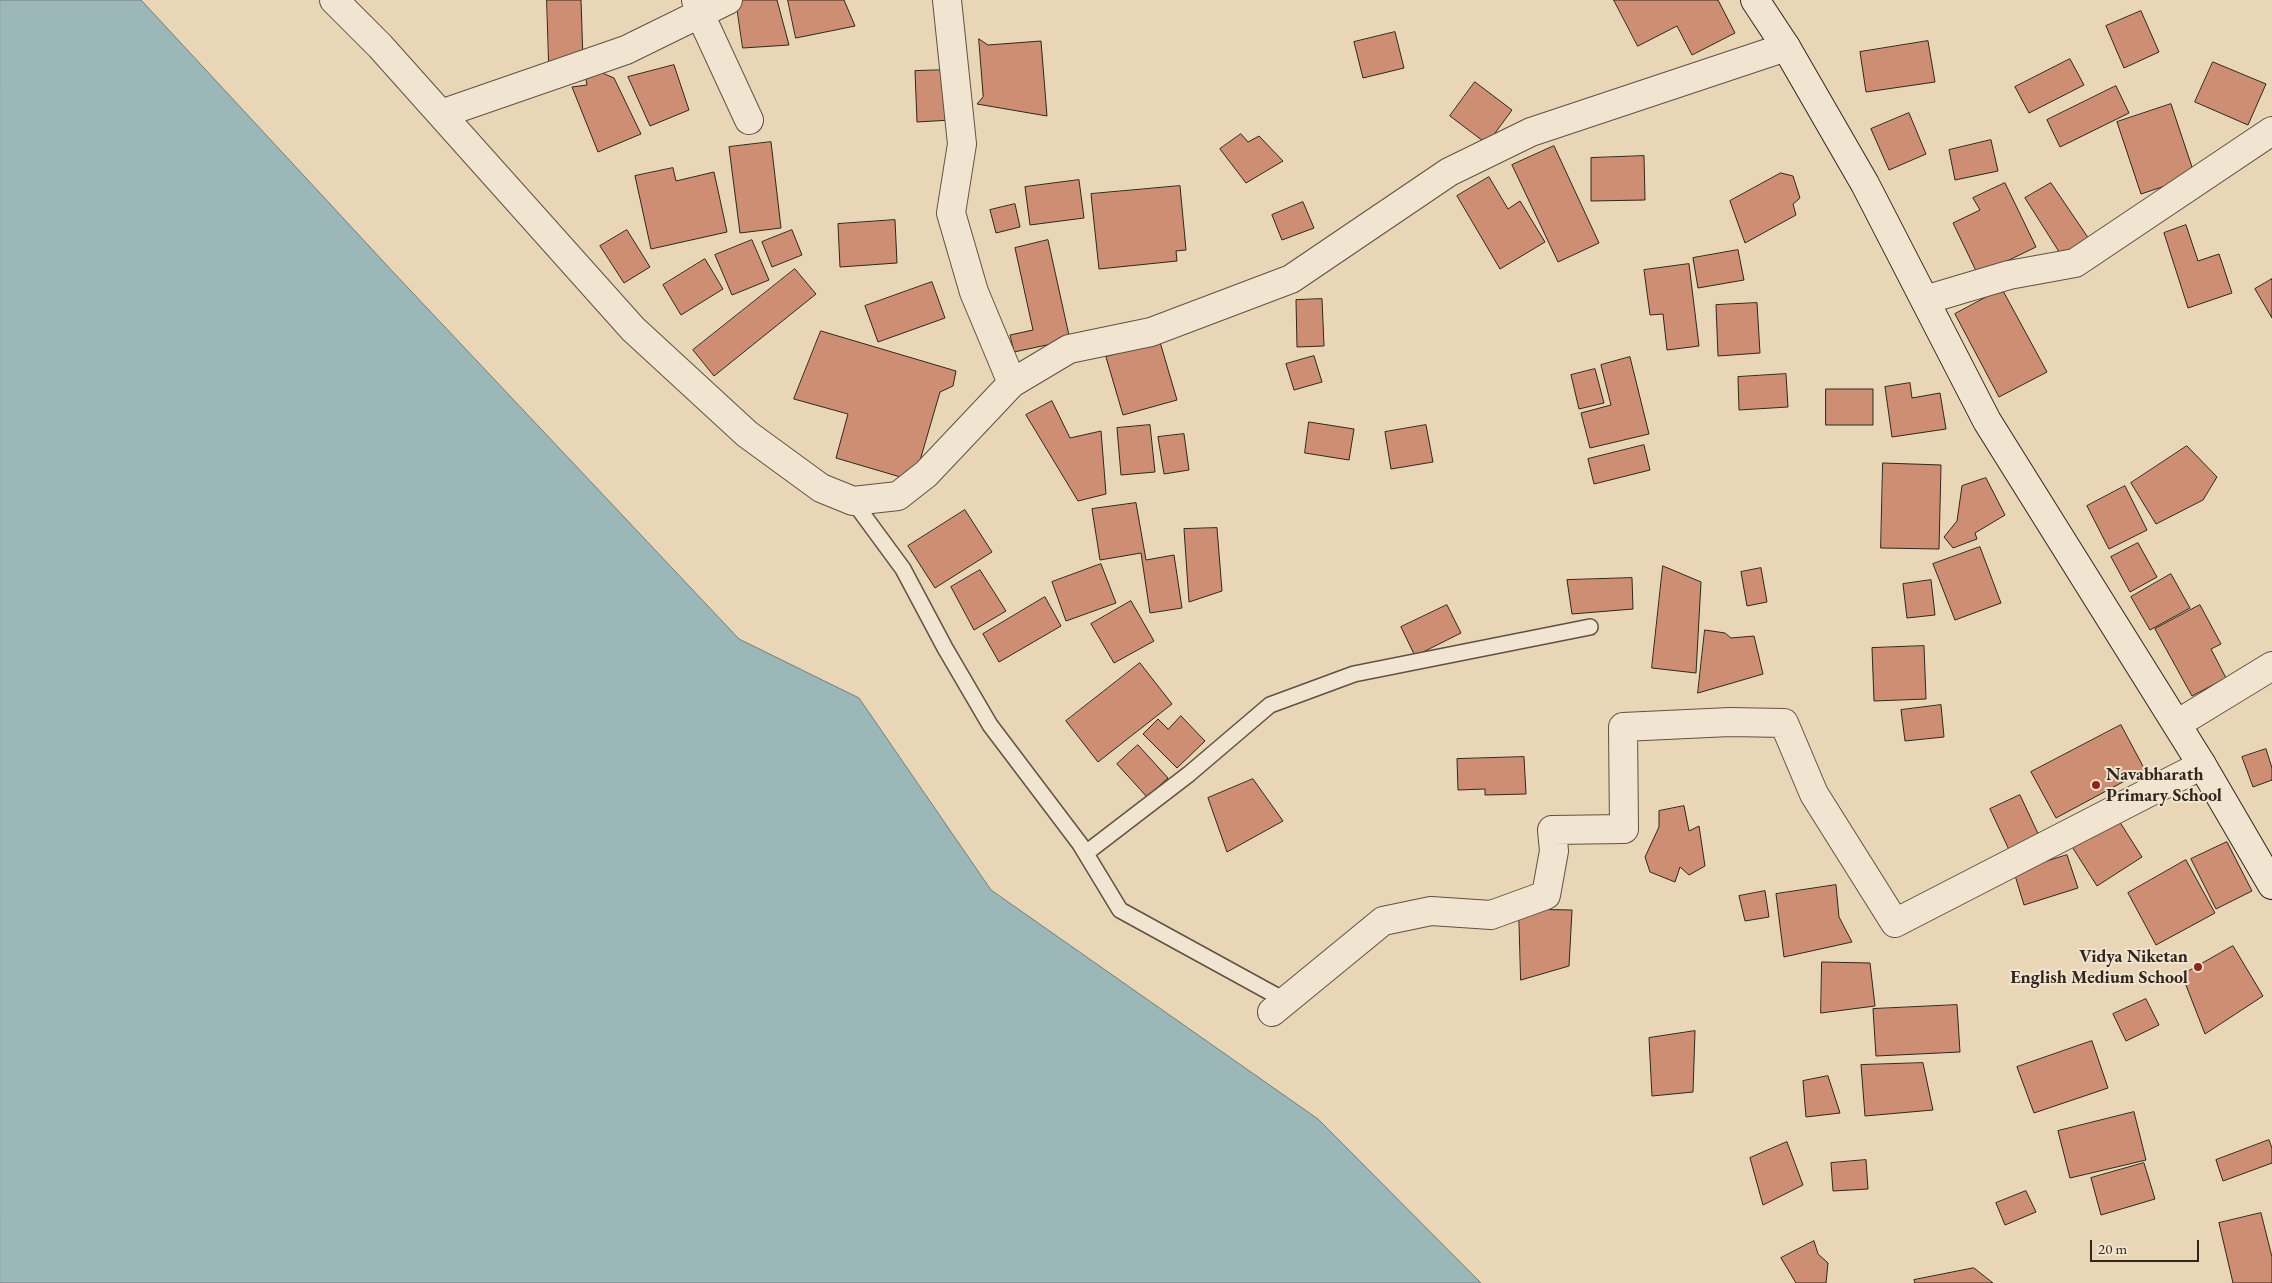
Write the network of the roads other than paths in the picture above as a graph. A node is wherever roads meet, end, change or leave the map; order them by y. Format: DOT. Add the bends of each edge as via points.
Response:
graph roads {
  1 [pos="334,0"];
  2 [pos="728,0"];
  3 [pos="947,0"];
  4 [pos="1755,0"];
  5 [pos="698,7"];
  6 [pos="1786,47"];
  7 [pos="441,114"];
  8 [pos="749,120"];
  9 [pos="2272,130"];
  10 [pos="1925,300"];
  11 [pos="1012,382"];
  12 [pos="853,501"];
  13 [pos="1590,627"];
  14 [pos="2272,666"];
  15 [pos="2177,724"];
  16 [pos="2202,765"];
  17 [pos="1086,853"];
  18 [pos="2272,886"];
  19 [pos="1279,1006"];
  1 -- 7 [label="street"];
  2 -- 5 [label="street"];
  3 -- 11 [label="street" via="962,144 952,213 974,292"];
  4 -- 6 [label="street"];
  5 -- 7 [label="street" via="626,50"];
  5 -- 8 [label="street"];
  6 -- 10 [label="street" via="1865,184"];
  6 -- 11 [label="street" via="1531,132 1449,172 1291,279 1151,332 1069,349"];
  7 -- 12 [label="street" via="633,329 747,434 821,488"];
  9 -- 10 [label="street" via="2075,262 2010,275"];
  10 -- 15 [label="street" via="1987,421"];
  11 -- 12 [label="street" via="926,474 898,496"];
  12 -- 17 [label="lane" via="903,568 990,725"];
  13 -- 17 [label="lane" via="1354,674 1270,705 1189,774"];
  14 -- 15 [label="street"];
  15 -- 16 [label="street"];
  16 -- 18 [label="street"];
  16 -- 19 [label="street" via="1895,923 1814,794 1784,723 1623,727 1624,829 1552,830 1554,850 1546,895 1491,915 1431,910 1383,921"];
  17 -- 19 [label="lane" via="1120,910"];
}
